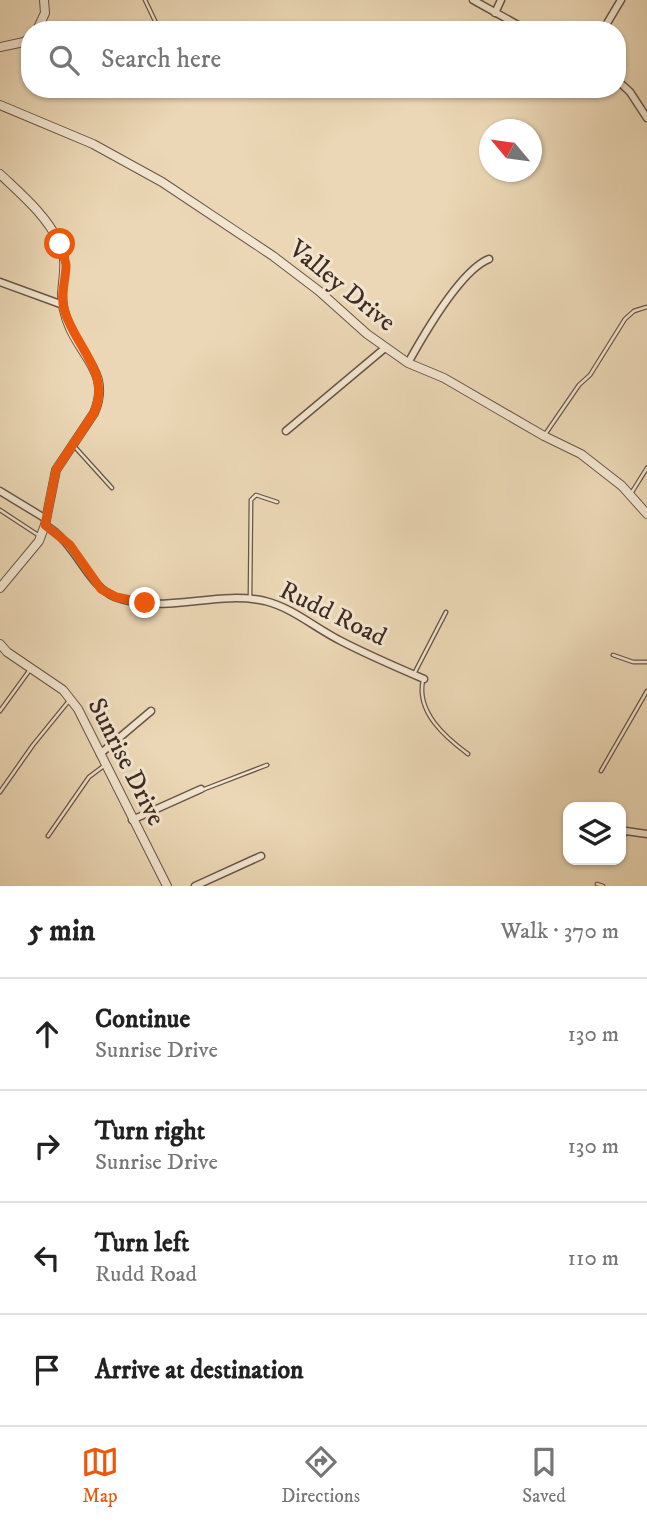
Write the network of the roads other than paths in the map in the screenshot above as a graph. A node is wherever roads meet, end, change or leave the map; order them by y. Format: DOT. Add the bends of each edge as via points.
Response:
graph roads {
  1 [pos="44,0"];
  2 [pos="145,0"];
  3 [pos="473,0"];
  4 [pos="501,0"];
  5 [pos="621,0"];
  6 [pos="495,13"];
  7 [pos="41,21"];
  8 [pos="155,21"];
  9 [pos="510,21"];
  10 [pos="608,21"];
  11 [pos="21,43"];
  12 [pos="0,47"];
  13 [pos="626,88"];
  14 [pos="0,105"];
  15 [pos="647,118"];
  16 [pos="0,174"];
  17 [pos="489,259"];
  18 [pos="0,282"];
  19 [pos="63,305"];
  20 [pos="647,307"];
  21 [pos="385,348"];
  22 [pos="408,363"];
  23 [pos="286,431"];
  24 [pos="544,436"];
  25 [pos="72,444"];
  26 [pos="647,468"];
  27 [pos="112,488"];
  28 [pos="0,491"];
  29 [pos="630,495"];
  30 [pos="278,502"];
  31 [pos="0,510"];
  32 [pos="647,514"];
  33 [pos="46,522"];
  34 [pos="40,537"];
  35 [pos="0,588"];
  36 [pos="250,599"];
  37 [pos="446,612"];
  38 [pos="0,644"];
  39 [pos="613,655"];
  40 [pos="647,662"];
  41 [pos="31,668"];
  42 [pos="414,674"];
  43 [pos="424,679"];
  44 [pos="647,691"];
  45 [pos="70,699"];
  46 [pos="0,711"];
  47 [pos="151,711"];
  48 [pos="100,754"];
  49 [pos="468,754"];
  50 [pos="105,765"];
  51 [pos="267,765"];
  52 [pos="601,771"];
  53 [pos="201,789"];
  54 [pos="0,792"];
  55 [pos="132,820"];
  56 [pos="626,831"];
  57 [pos="647,834"];
  58 [pos="48,836"];
  59 [pos="261,856"];
  60 [pos="597,884"];
  61 [pos="166,886"];
  62 [pos="195,886"];
  63 [pos="603,886"];
  1 -- 7 [label="street"];
  2 -- 8 [label="lane"];
  3 -- 6 [label="street"];
  4 -- 6 [label="street"];
  5 -- 10 [label="street"];
  6 -- 9 [label="street"];
  11 -- 12 [label="street"];
  13 -- 15 [label="street"];
  14 -- 21 [label="street, Valley Drive" via="93,144 162,182 273,256"];
  16 -- 19 [label="street" via="44,216 60,244 66,264"];
  17 -- 22 [label="street" via="461,283"];
  18 -- 19 [label="street"];
  19 -- 25 [label="street" via="69,327 100,384 94,413"];
  20 -- 24 [label="lane" via="625,320"];
  21 -- 22 [label="street, Valley Drive"];
  21 -- 23 [label="street"];
  22 -- 24 [label="street, Valley Drive" via="481,397"];
  24 -- 29 [label="street, Valley Drive" via="581,454"];
  25 -- 27 [label="lane"];
  25 -- 33 [label="street" via="53,477"];
  26 -- 29 [label="lane"];
  28 -- 33 [label="street, Rudd Road"];
  29 -- 32 [label="street, Valley Drive"];
  30 -- 36 [label="lane" via="256,495 251,500"];
  31 -- 34 [label="lane"];
  33 -- 34 [label="street"];
  33 -- 36 [label="street, Rudd Road" via="70,545 101,589 116,597 145,603"];
  34 -- 35 [label="street"];
  36 -- 42 [label="street, Rudd Road" via="285,609"];
  37 -- 42 [label="lane"];
  38 -- 41 [label="street, Sunrise Drive"];
  39 -- 40 [label="lane"];
  41 -- 45 [label="street, Sunrise Drive"];
  41 -- 46 [label="lane"];
  42 -- 43 [label="street, Rudd Road"];
  43 -- 49 [label="lane" via="422,692 435,725"];
  44 -- 52 [label="lane"];
  45 -- 48 [label="street, Sunrise Drive"];
  45 -- 54 [label="lane"];
  47 -- 48 [label="street"];
  48 -- 50 [label="street, Sunrise Drive"];
  50 -- 55 [label="street, Sunrise Drive"];
  50 -- 58 [label="lane" via="89,777"];
  51 -- 53 [label="lane"];
  53 -- 55 [label="street"];
  55 -- 61 [label="street, Sunrise Drive"];
  56 -- 57 [label="street"];
  59 -- 62 [label="street"];
  60 -- 63 [label="lane"];
}
